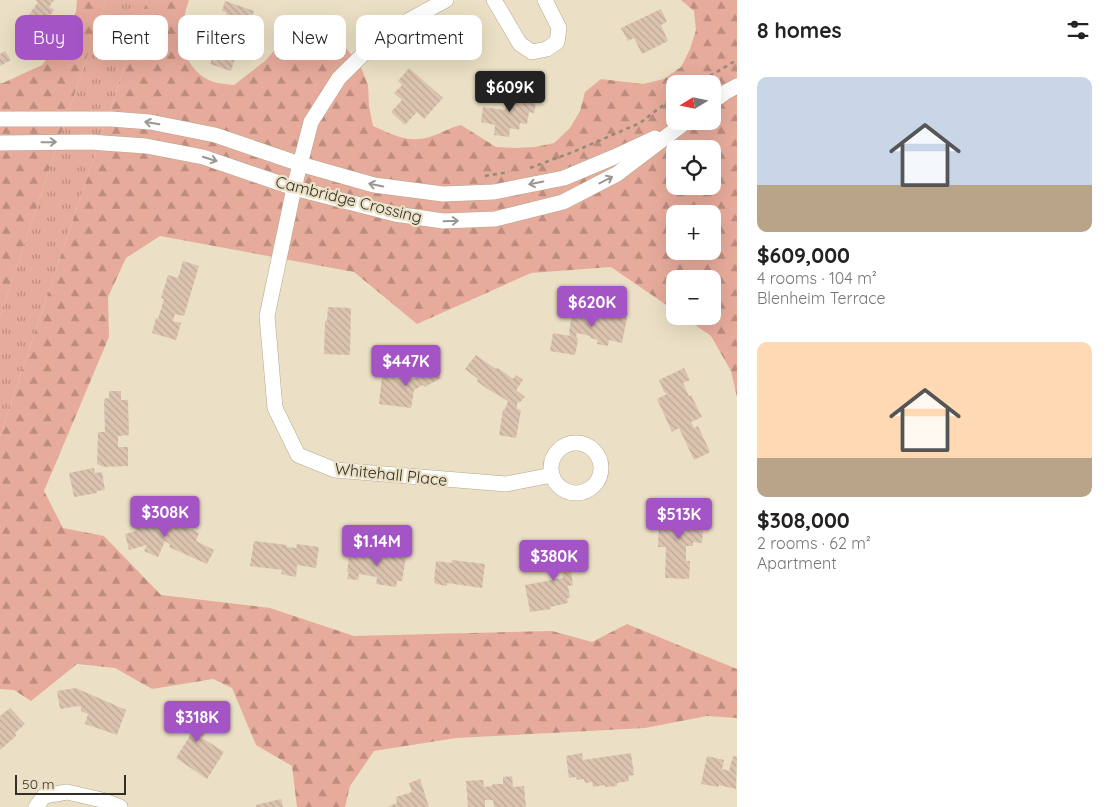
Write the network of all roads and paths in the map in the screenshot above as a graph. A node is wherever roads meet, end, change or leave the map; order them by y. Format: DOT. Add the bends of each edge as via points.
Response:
graph roads {
  1 [pos="446,0"];
  2 [pos="494,0"];
  3 [pos="545,0"];
  4 [pos="737,60"];
  5 [pos="711,75"];
  6 [pos="737,86"];
  7 [pos="721,96"];
  8 [pos="666,103"];
  9 [pos="0,119"];
  10 [pos="670,130"];
  11 [pos="675,130"];
  12 [pos="0,143"];
  13 [pos="300,164"];
  14 [pos="527,169"];
  15 [pos="509,172"];
  16 [pos="482,177"];
  17 [pos="294,188"];
  18 [pos="552,475"];
  19 [pos="84,802"];
  20 [pos="36,807"];
  21 [pos="120,807"];
  1 -- 13 [label="street, Whitehall Place" via="384,34 339,78 312,122"];
  2 -- 3 [label="street" via="520,44 532,52 547,49 557,42 558,28"];
  4 -- 5 [label="path"];
  6 -- 7 [label="street"];
  8 -- 14 [label="path" via="640,123"];
  13 -- 9 [label="street, Cambridge Crossing, one-way" via="215,135 150,122"];
  10 -- 13 [label="street, Cambridge Crossing, one-way" via="564,178 494,192 443,194 374,185"];
  17 -- 11 [label="street, Cambridge Crossing, one-way" via="395,214 443,221 495,219 563,202 617,174"];
  12 -- 17 [label="street, Cambridge Crossing, one-way" via="90,142 146,146 203,157"];
  13 -- 17 [label="street, Whitehall Place"];
  15 -- 16 [label="path"];
  17 -- 18 [label="street, Whitehall Place" via="266,316 275,408 298,455 335,470 478,482 506,484"];
  19 -- 20 [label="street" via="67,792 44,796"];
  19 -- 21 [label="street" via="102,800"];
}
